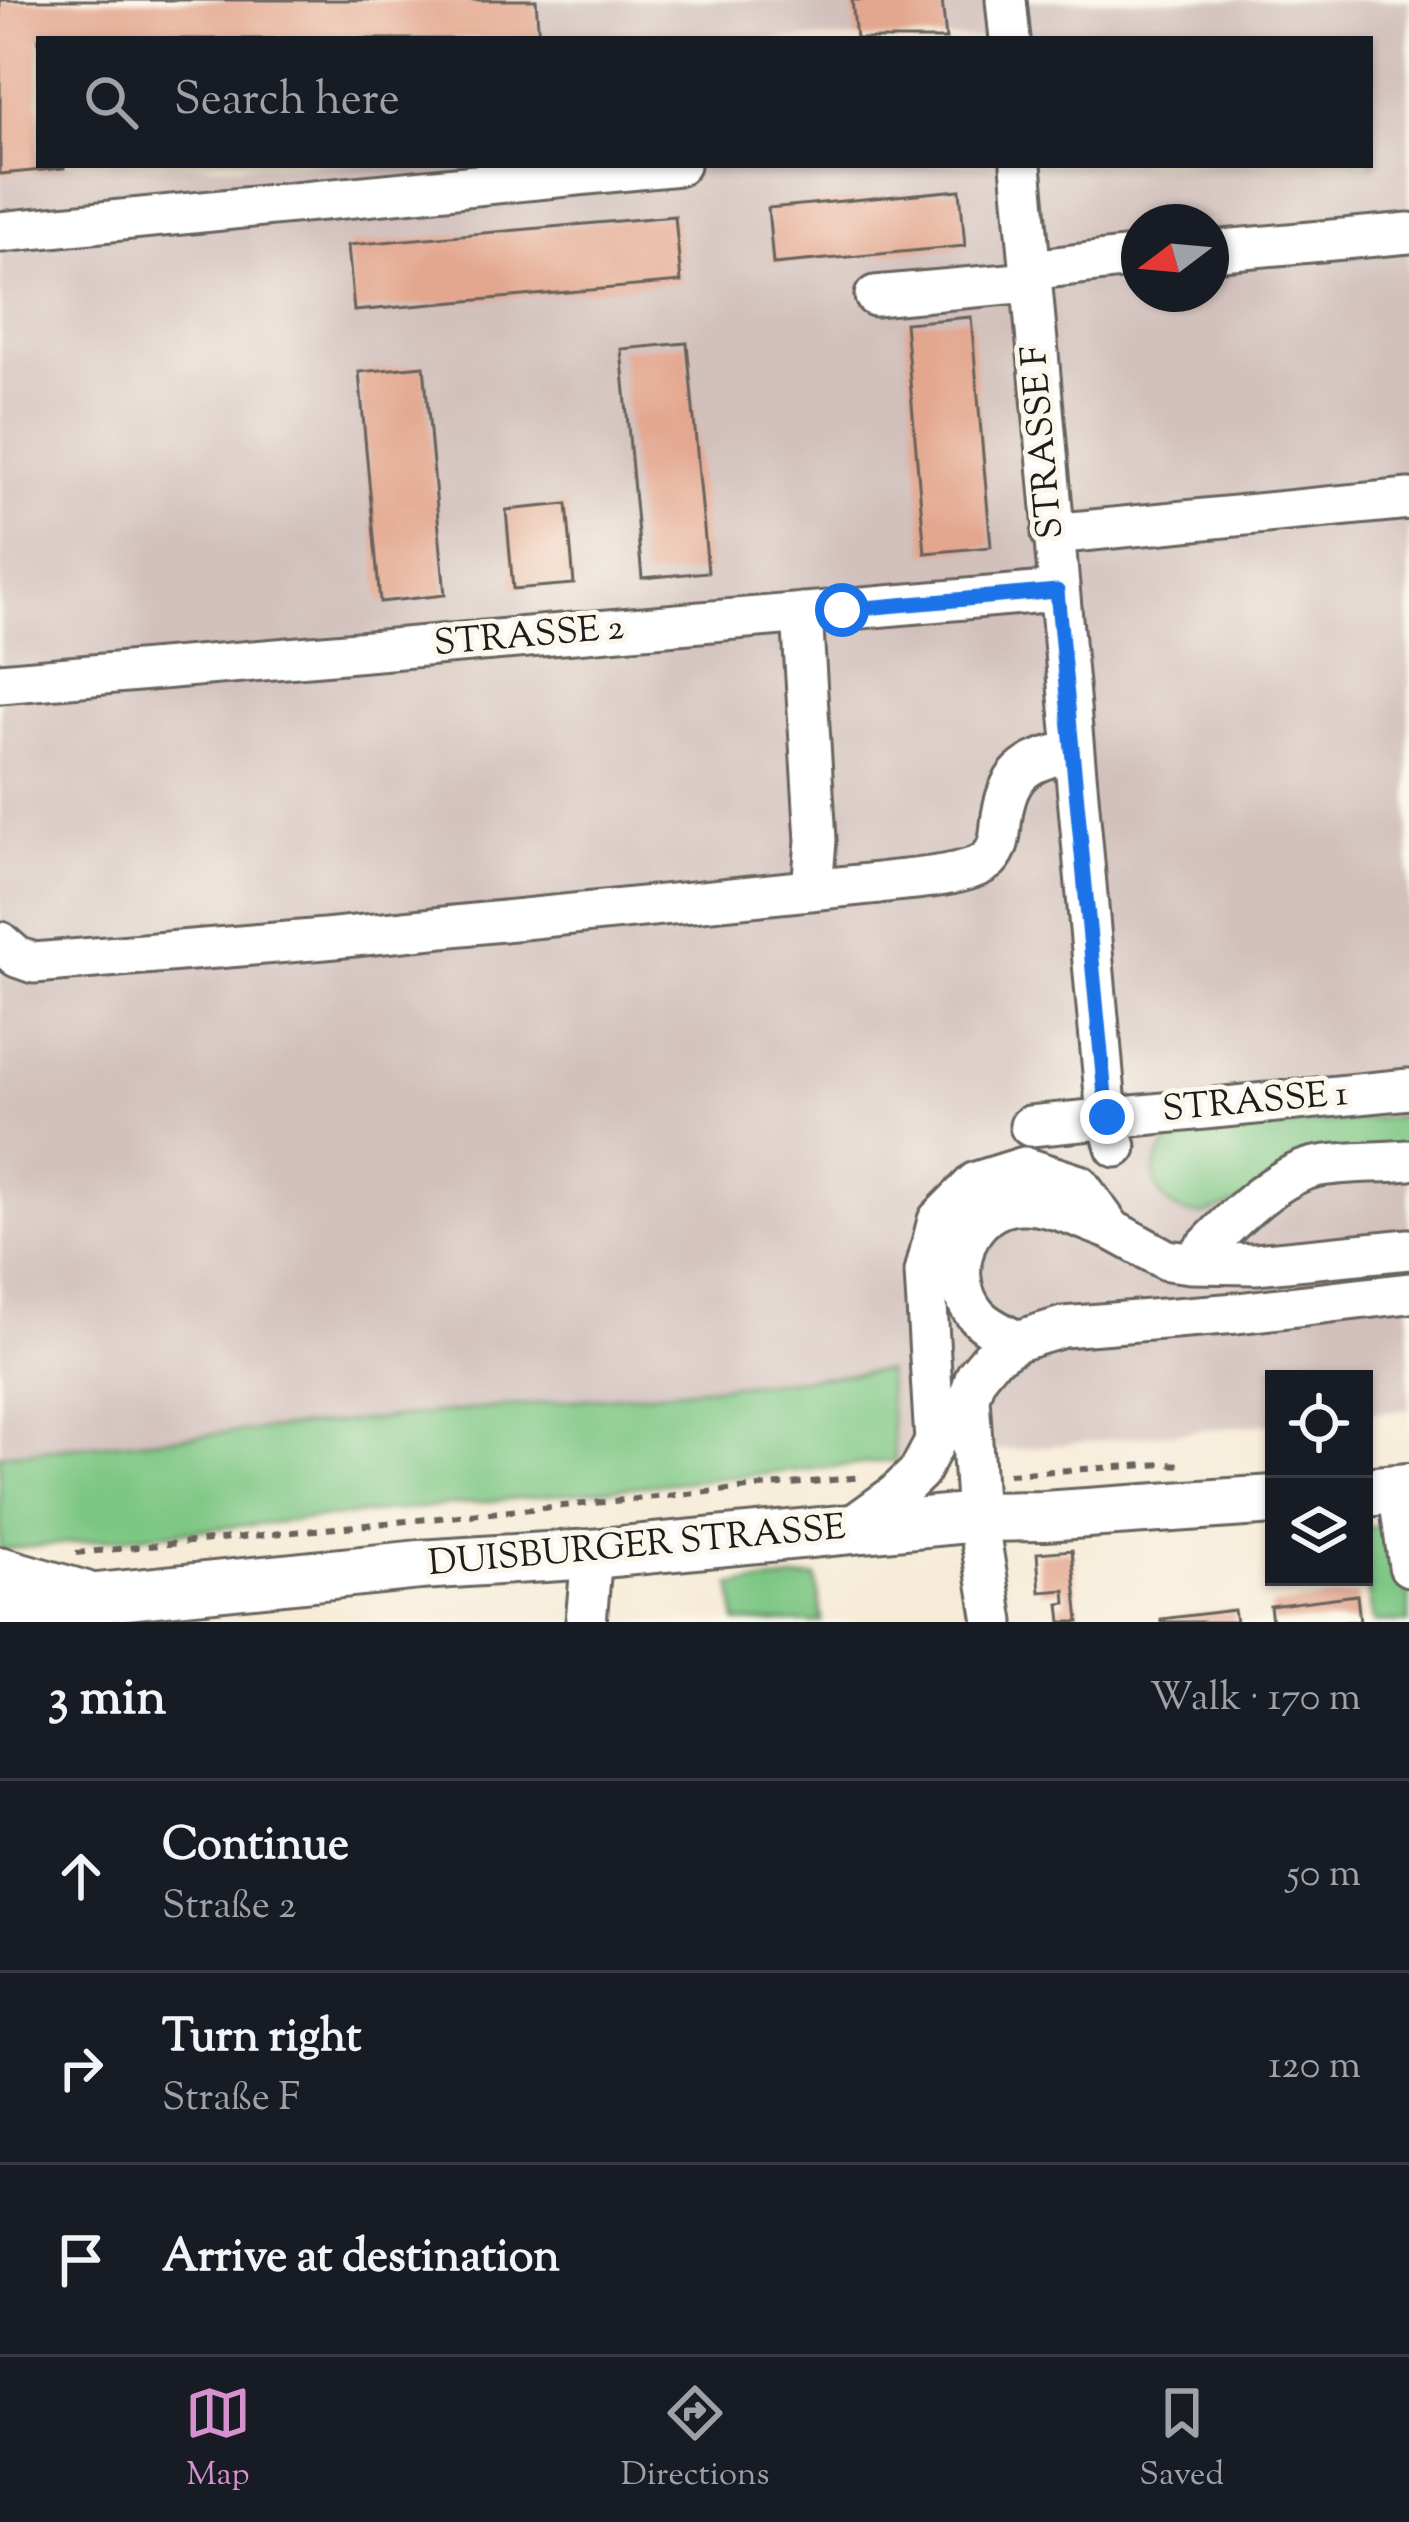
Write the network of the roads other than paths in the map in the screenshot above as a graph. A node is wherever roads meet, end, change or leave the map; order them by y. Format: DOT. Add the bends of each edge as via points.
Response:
graph roads {
  1 [pos="1006,0"];
  2 [pos="1010,36"];
  3 [pos="649,168"];
  4 [pos="1021,168"];
  5 [pos="0,232"];
  6 [pos="1409,233"];
  7 [pos="1229,249"];
  8 [pos="1121,260"];
  9 [pos="1030,276"];
  10 [pos="875,296"];
  11 [pos="1409,499"];
  12 [pos="1052,534"];
  13 [pos="1057,591"];
  14 [pos="802,613"];
  15 [pos="0,683"];
  16 [pos="1072,752"];
  17 [pos="812,890"];
  18 [pos="0,942"];
  19 [pos="1409,1089"];
  20 [pos="1030,1126"];
  21 [pos="1112,1132"];
  22 [pos="1409,1160"];
  23 [pos="1112,1230"];
  24 [pos="1409,1249"];
  25 [pos="1191,1263"];
  26 [pos="1409,1293"];
  27 [pos="1016,1341"];
  28 [pos="1390,1490"];
  29 [pos="976,1496"];
  30 [pos="1265,1501"];
  31 [pos="848,1529"];
  32 [pos="592,1554"];
  33 [pos="1409,1566"];
  34 [pos="0,1576"];
  35 [pos="70,1592"];
  36 [pos="0,1608"];
  37 [pos="586,1622"];
  38 [pos="994,1622"];
  1 -- 2 [label="street"];
  3 -- 5 [label="street"];
  4 -- 9 [label="street, STRASSE F"];
  6 -- 7 [label="street"];
  8 -- 9 [label="street"];
  9 -- 10 [label="street"];
  9 -- 12 [label="street, STRASSE F"];
  11 -- 12 [label="street"];
  12 -- 13 [label="street, STRASSE F"];
  13 -- 14 [label="street, STRASSE 2"];
  13 -- 16 [label="street, STRASSE F"];
  14 -- 15 [label="street, STRASSE 2"];
  14 -- 17 [label="street"];
  16 -- 17 [label="street" via="1023,768 1003,802 1000,842 970,870"];
  16 -- 21 [label="street, STRASSE F"];
  17 -- 18 [label="street" via="34,963"];
  19 -- 21 [label="street, STRASSE 1"];
  20 -- 21 [label="street, STRASSE 1"];
  22 -- 25 [label="street" via="1290,1177 1233,1218"];
  23 -- 25 [label="street" via="1167,1260"];
  23 -- 27 [label="street" via="1018,1204 988,1213 968,1234 962,1290 976,1315"];
  23 -- 31 [label="street" via="1079,1185 1024,1167 976,1182 938,1220 925,1272 935,1442 919,1472"];
  24 -- 25 [label="street"];
  26 -- 27 [label="street" via="1063,1327"];
  27 -- 29 [label="street" via="990,1359 969,1397"];
  28 -- 33 [label="street"];
  29 -- 30 [label="main road, DUISBURGER STRASSE" via="1044,1516"];
  29 -- 31 [label="main road, DUISBURGER STRASSE"];
  29 -- 38 [label="street"];
  31 -- 32 [label="main road, DUISBURGER STRASSE"];
  32 -- 35 [label="main road, DUISBURGER STRASSE"];
  32 -- 37 [label="street"];
  34 -- 35 [label="highway"];
  35 -- 36 [label="main road, DUISBURGER STRASSE"];
}
